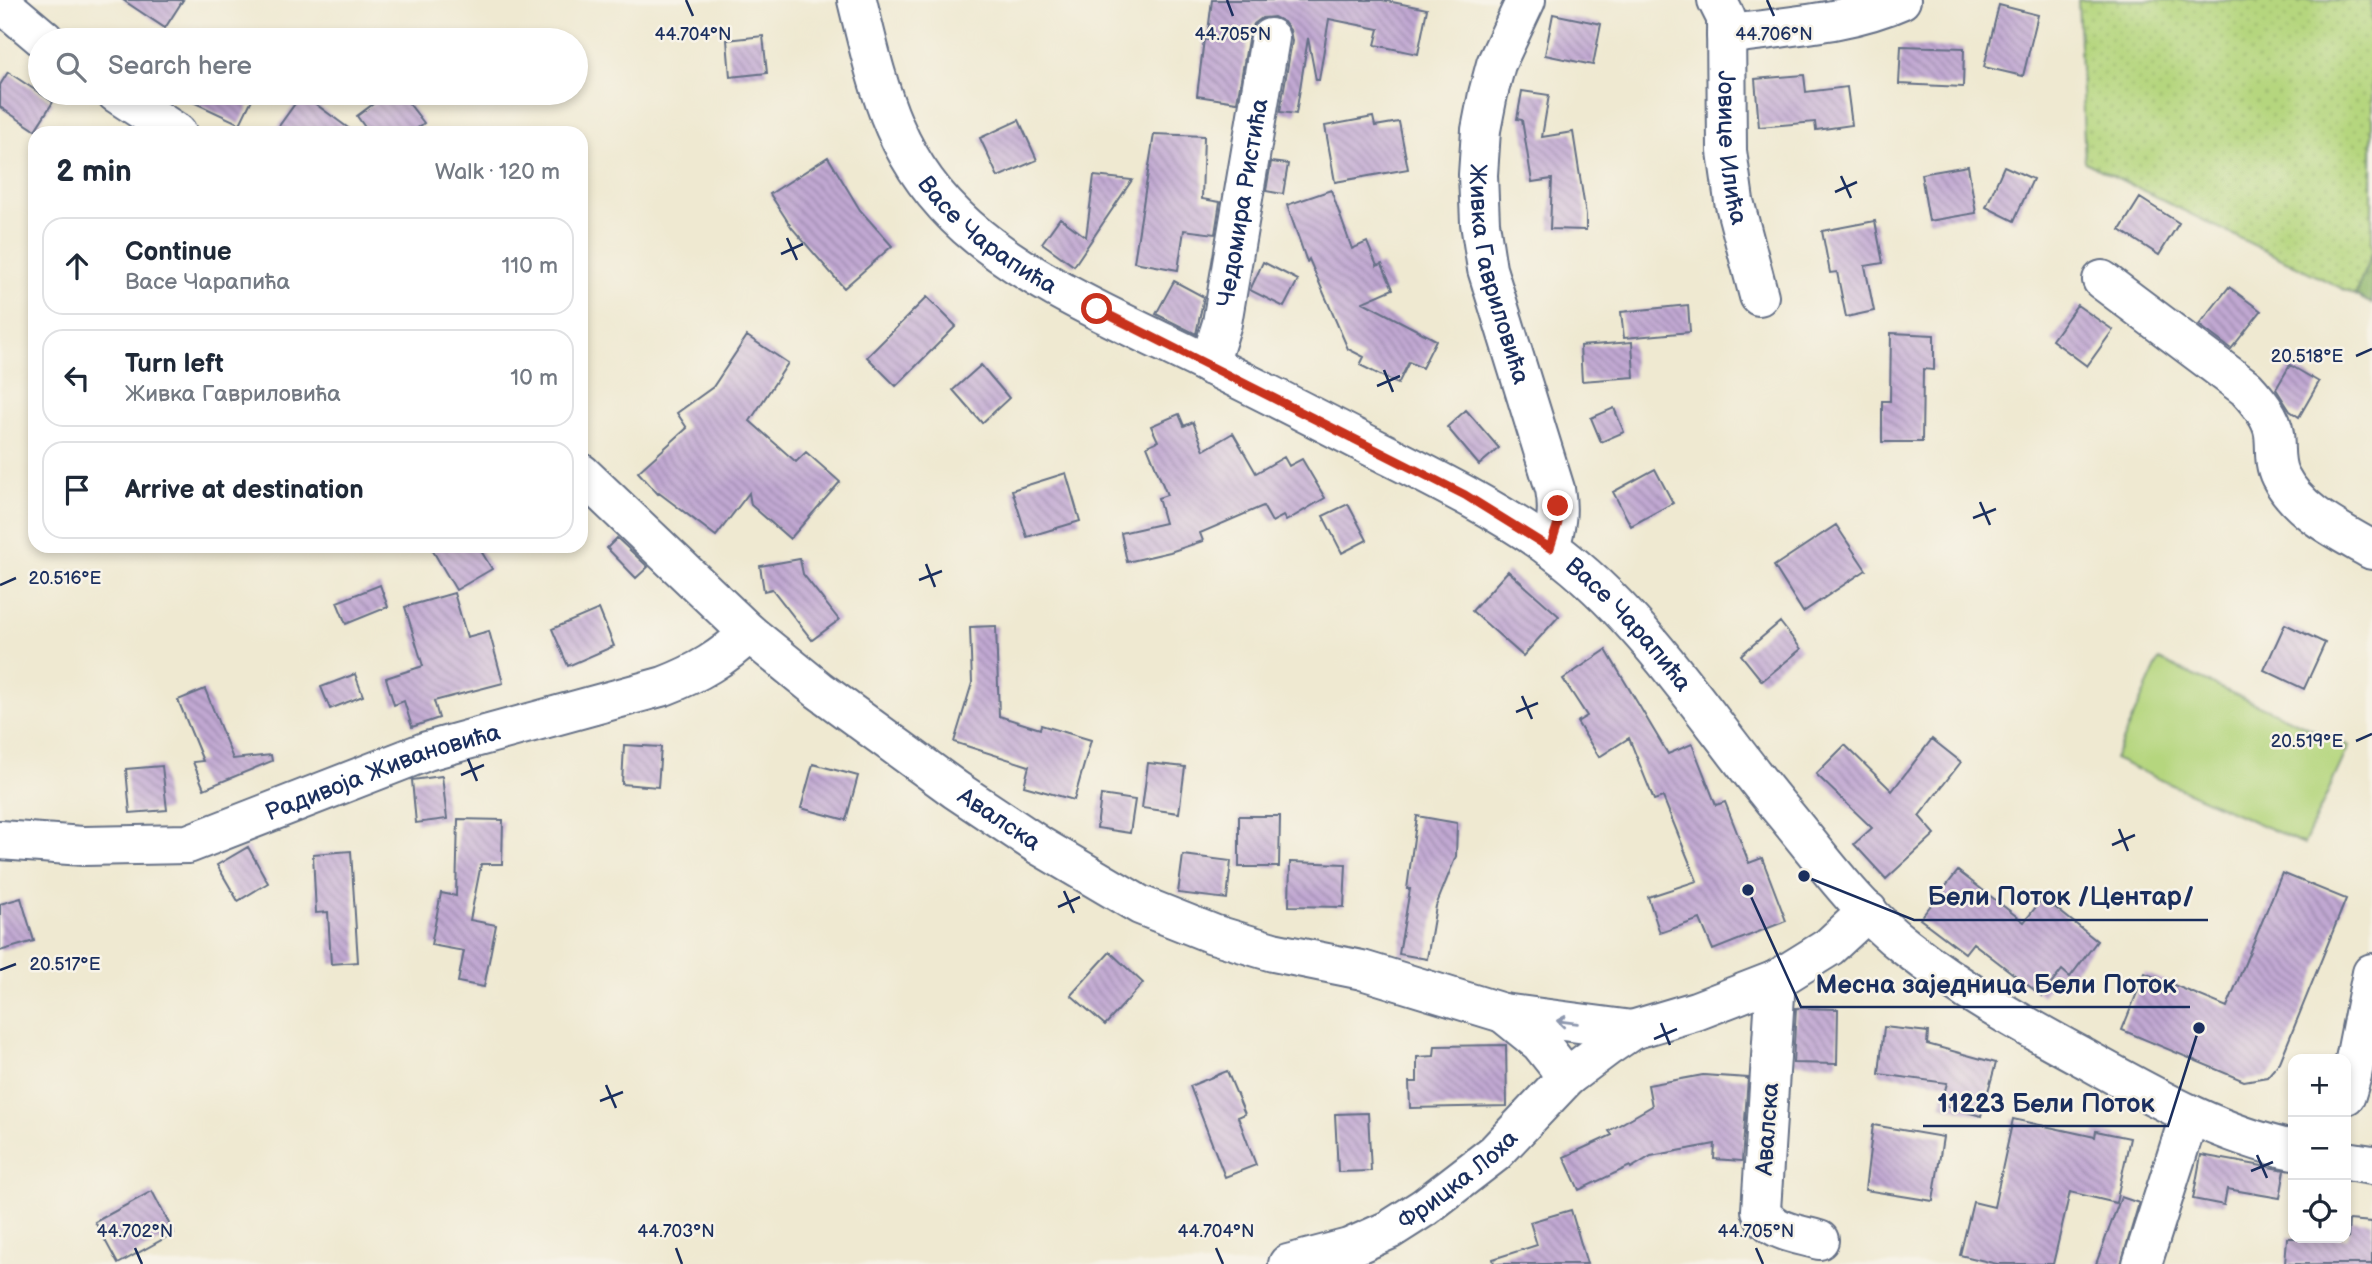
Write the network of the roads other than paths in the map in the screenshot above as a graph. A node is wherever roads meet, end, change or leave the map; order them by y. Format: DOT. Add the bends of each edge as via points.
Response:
graph roads {
  1 [pos="857,0"];
  2 [pos="1525,0"];
  3 [pos="1900,0"];
  4 [pos="0,2"];
  5 [pos="1844,9"];
  6 [pos="1721,17"];
  7 [pos="31,28"];
  8 [pos="1270,38"];
  9 [pos="134,105"];
  10 [pos="166,126"];
  11 [pos="2102,279"];
  12 [pos="1759,296"];
  13 [pos="1209,365"];
  14 [pos="588,480"];
  15 [pos="1550,548"];
  16 [pos="2372,551"];
  17 [pos="749,633"];
  18 [pos="0,840"];
  19 [pos="1868,911"];
  20 [pos="2372,973"];
  21 [pos="1776,980"];
  22 [pos="1503,1013"];
  23 [pos="1632,1030"];
  24 [pos="1567,1077"];
  25 [pos="2351,1078"];
  26 [pos="2190,1114"];
  27 [pos="2288,1149"];
  28 [pos="2351,1162"];
  29 [pos="2372,1165"];
  30 [pos="1819,1240"];
  31 [pos="1288,1264"];
  32 [pos="2142,1264"];
  1 -- 13 [label="street, Васе Чарапића" via="877,81 898,138 951,212 1034,275"];
  2 -- 15 [label="street, Живка Гавриловића" via="1496,64 1488,94 1478,175 1480,223 1487,269 1555,489 1558,523"];
  3 -- 5 [label="street" via="1881,9"];
  4 -- 7 [label="street"];
  5 -- 6 [label="street"];
  6 -- 12 [label="street, Јовице Илића" via="1727,151 1734,201"];
  8 -- 13 [label="street, Чедомира Ристића" via="1222,323"];
  9 -- 10 [label="street"];
  11 -- 16 [label="street" via="2246,388 2274,433 2274,458 2289,491 2312,513"];
  13 -- 15 [label="street, Васе Чарапића" via="1465,495"];
  14 -- 17 [label="street, Авалска"];
  15 -- 19 [label="street, Васе Чарапића" via="1623,611"];
  17 -- 18 [label="street, Радивоја Живановића" via="716,662 664,686 427,751 188,844 83,846"];
  17 -- 22 [label="street, Авалска" via="956,790 1140,905 1273,952 1362,970"];
  19 -- 21 [label="street, Авалска" via="1829,947"];
  19 -- 26 [label="street, Васе Чарапића" via="1906,947 2008,1017"];
  20 -- 25 [label="street"];
  21 -- 23 [label="street, Авалска"];
  21 -- 30 [label="street, Авалска" via="1761,1210 1772,1226"];
  23 -- 22 [label="street, Авалска, one-way"];
  22 -- 24 [label="street, Авалска" via="1540,1043"];
  23 -- 24 [label="street, Авалска"];
  24 -- 31 [label="street, Фрицка Лоха" via="1495,1153 1426,1207 1372,1239"];
  26 -- 27 [label="street, Васе Чарапића" via="2245,1138"];
  26 -- 32 [label="street"];
  28 -- 29 [label="street"];
}
